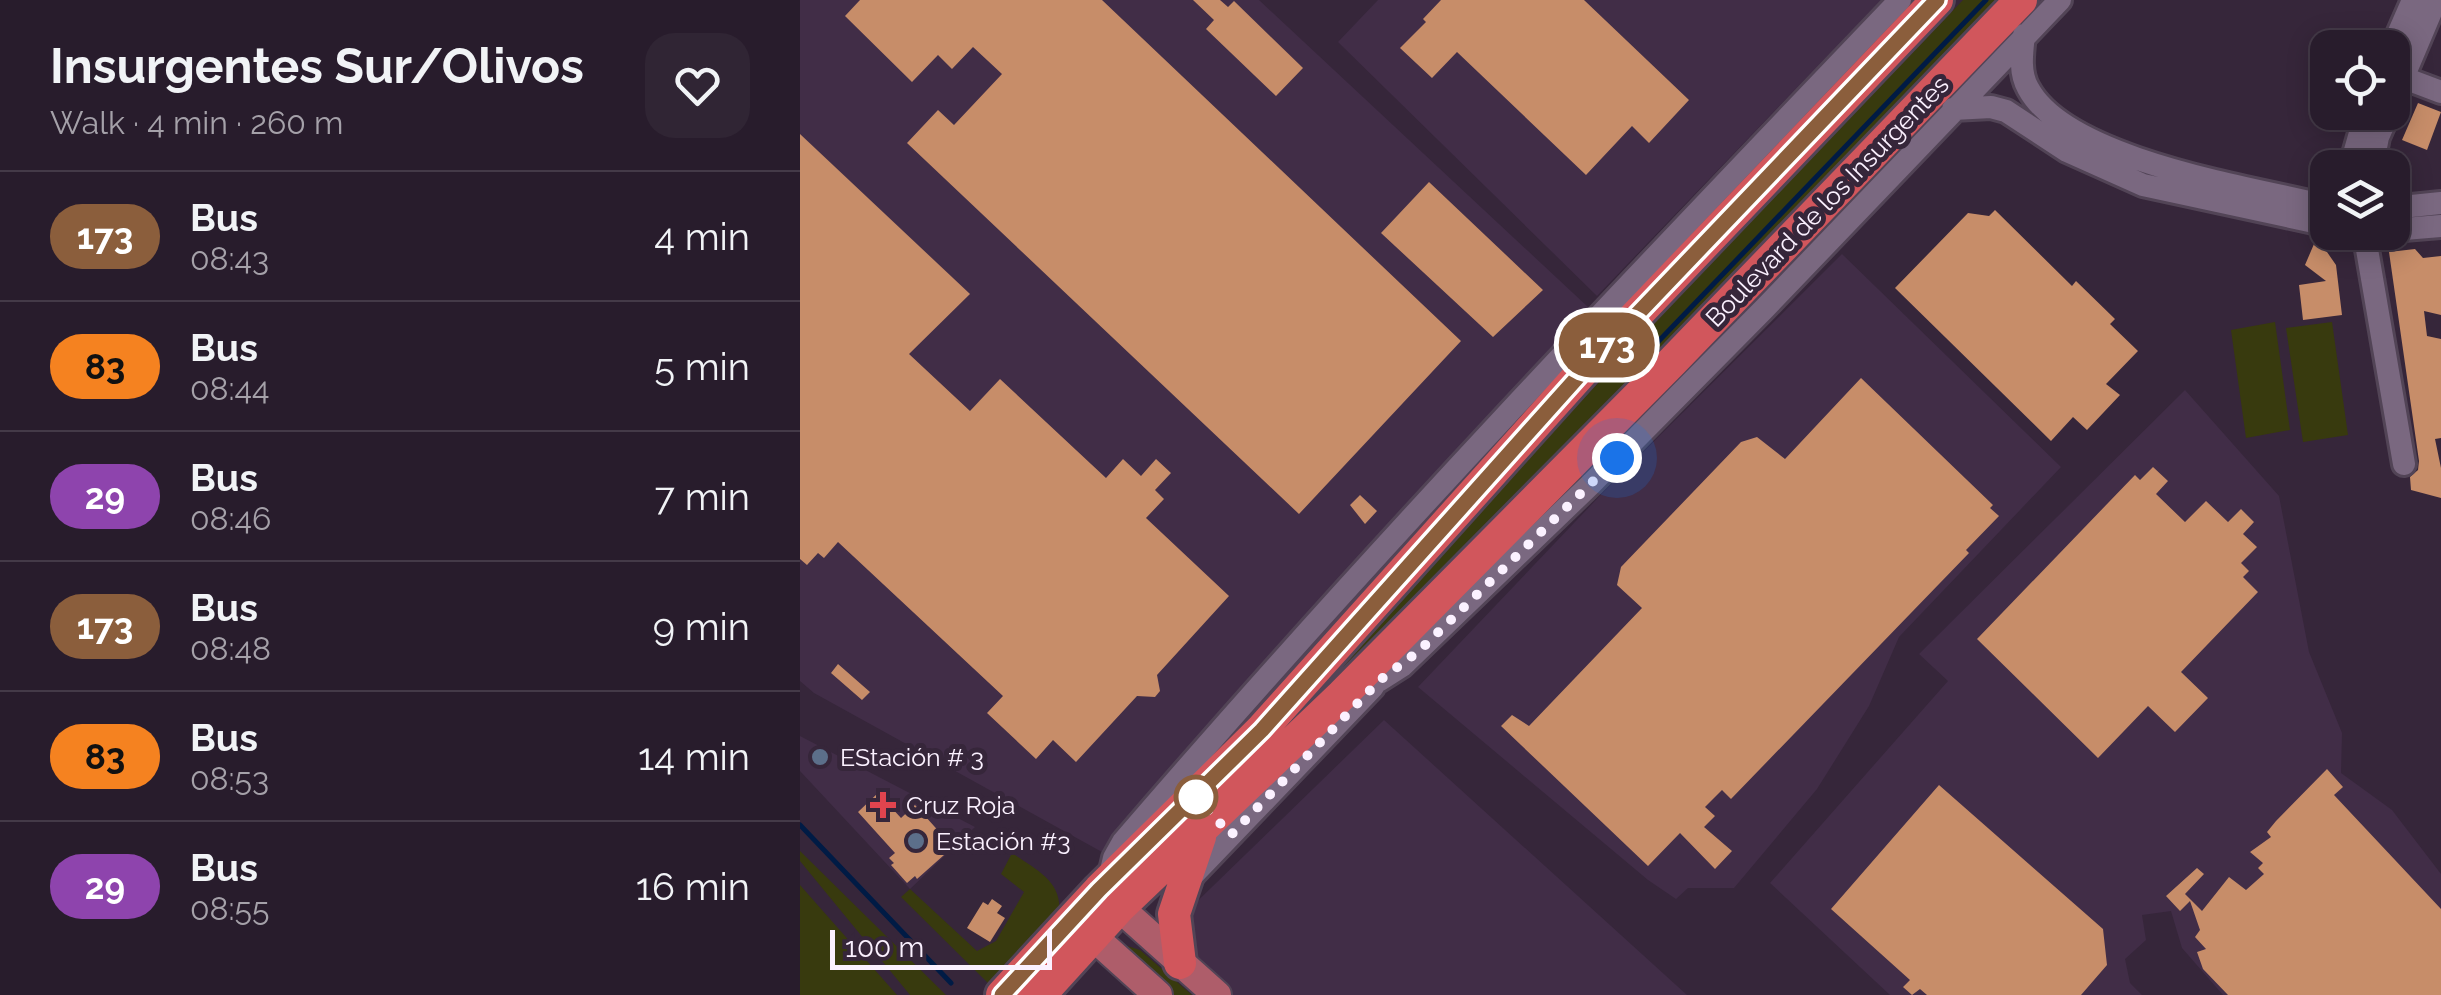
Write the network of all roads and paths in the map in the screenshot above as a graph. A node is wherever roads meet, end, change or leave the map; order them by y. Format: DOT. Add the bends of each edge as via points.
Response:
graph roads {
  1 [pos="1900,0"];
  2 [pos="1937,0"];
  3 [pos="2021,0"];
  4 [pos="2060,0"];
  5 [pos="2412,0"];
  6 [pos="2436,0"];
  7 [pos="2400,30"];
  8 [pos="2024,35"];
  9 [pos="2410,63"];
  10 [pos="2410,80"];
  11 [pos="2441,92"];
  12 [pos="1954,109"];
  13 [pos="2249,198"];
  14 [pos="2441,203"];
  15 [pos="2310,204"];
  16 [pos="2410,206"];
  17 [pos="2310,220"];
  18 [pos="2441,226"];
  19 [pos="2410,229"];
  20 [pos="2367,250"];
  21 [pos="2404,464"];
  22 [pos="1380,680"];
  23 [pos="1342,695"];
  24 [pos="1204,827"];
  25 [pos="1182,886"];
  26 [pos="1109,893"];
  27 [pos="1083,928"];
  28 [pos="1180,962"];
  29 [pos="1002,995"];
  30 [pos="1040,995"];
  31 [pos="1158,995"];
  32 [pos="1218,995"];
  1 -- 26 [label="street" via="1368,566 1123,842"];
  2 -- 26 [label="highway, Boulevard de los Insurgentes" via="1584,370"];
  3 -- 23 [label="highway, Boulevard de los Insurgentes"];
  4 -- 8 [label="street"];
  5 -- 7 [label="street"];
  6 -- 9 [label="street"];
  8 -- 12 [label="street"];
  8 -- 13 [label="street" via="2026,85 2039,104 2078,133"];
  10 -- 11 [label="street"];
  12 -- 13 [label="street" via="2006,111 2119,177"];
  12 -- 22 [label="street" via="1592,483 1419,651"];
  13 -- 15 [label="street"];
  13 -- 17 [label="street"];
  14 -- 16 [label="street"];
  18 -- 19 [label="street"];
  20 -- 21 [label="street"];
  22 -- 23 [label="street"];
  22 -- 25 [label="street"];
  23 -- 24 [label="highway, Boulevard de los Insurgentes"];
  24 -- 25 [label="highway"];
  24 -- 26 [label="highway, Boulevard de los Insurgentes"];
  25 -- 28 [label="highway" via="1174,914"];
  26 -- 27 [label="highway, Boulevard de los Insurgentes"];
  26 -- 28 [label="main road"];
  27 -- 29 [label="highway, Boulevard de los Insurgentes"];
  27 -- 30 [label="highway, Boulevard de los Insurgentes"];
  27 -- 31 [label="main road"];
  28 -- 32 [label="main road"];
}
